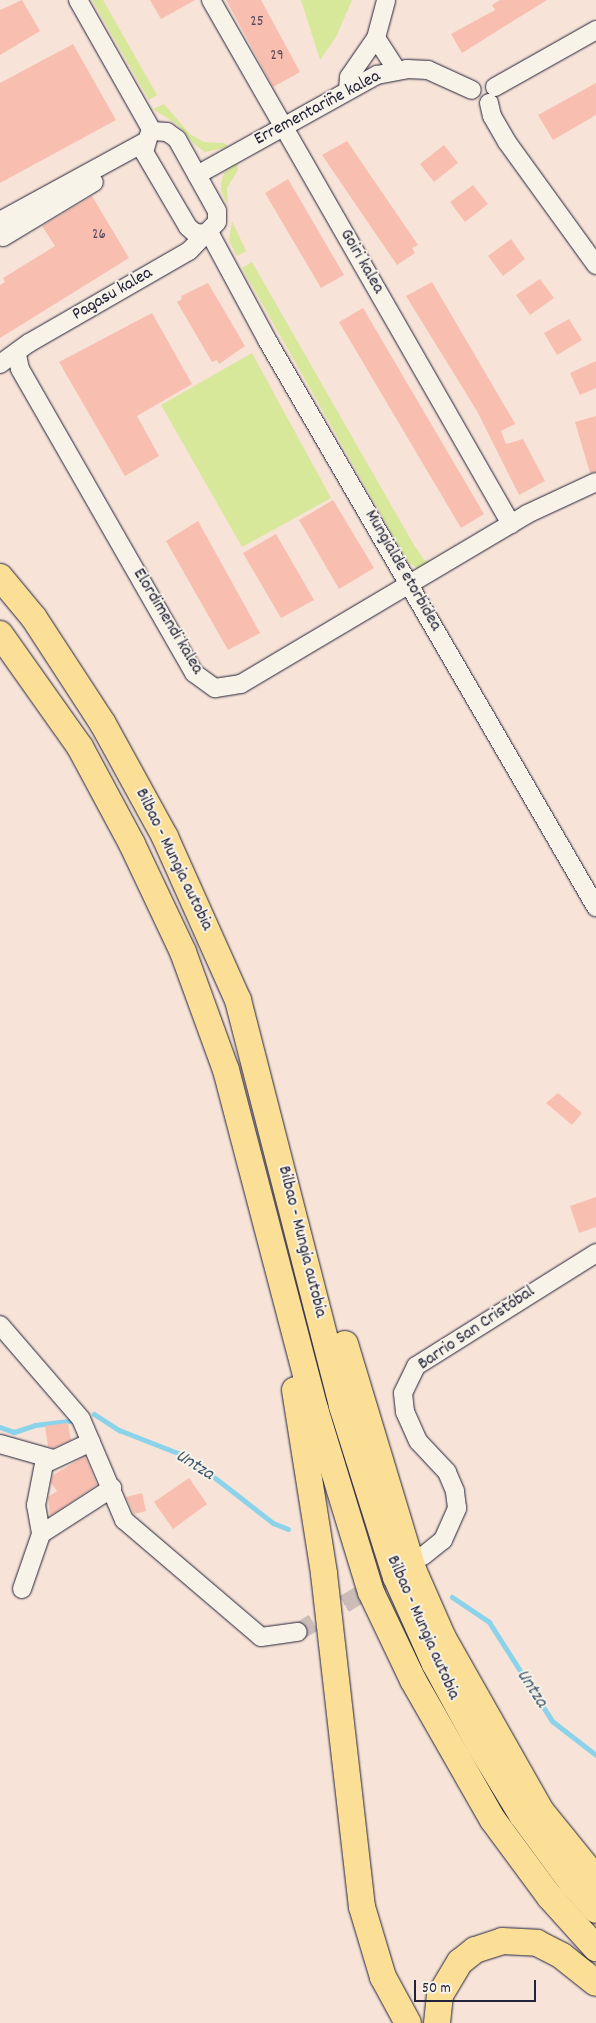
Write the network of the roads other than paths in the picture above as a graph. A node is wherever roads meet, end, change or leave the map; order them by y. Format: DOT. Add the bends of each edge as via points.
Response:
graph roads {
  1 [pos="78,0"];
  2 [pos="211,0"];
  3 [pos="386,0"];
  4 [pos="596,30"];
  5 [pos="376,38"];
  6 [pos="397,70"];
  7 [pos="348,89"];
  8 [pos="492,95"];
  9 [pos="284,126"];
  10 [pos="147,142"];
  11 [pos="197,174"];
  12 [pos="1,229"];
  13 [pos="210,234"];
  14 [pos="596,265"];
  15 [pos="17,355"];
  16 [pos="0,364"];
  17 [pos="596,482"];
  18 [pos="511,524"];
  19 [pos="0,577"];
  20 [pos="410,585"];
  21 [pos="0,634"];
  22 [pos="596,907"];
  23 [pos="238,1000"];
  24 [pos="596,1253"];
  25 [pos="275,1264"];
  26 [pos="0,1325"];
  27 [pos="91,1442"];
  28 [pos="0,1444"];
  29 [pos="53,1459"];
  30 [pos="112,1488"];
  31 [pos="41,1534"];
  32 [pos="423,1556"];
  33 [pos="22,1588"];
  34 [pos="298,1632"];
  35 [pos="596,1879"];
  36 [pos="596,1910"];
  37 [pos="596,1948"];
  38 [pos="596,1983"];
  39 [pos="408,2023"];
  40 [pos="437,2023"];
  1 -- 10 [label="street"];
  2 -- 9 [label="street, Goiri kalea"];
  3 -- 5 [label="street"];
  4 -- 8 [label="street"];
  5 -- 6 [label="street"];
  5 -- 7 [label="street" via="349,77"];
  6 -- 7 [label="street, Errementariñe kalea"];
  6 -- 8 [label="street, Errementariñe kalea" via="428,70 472,90 478,103"];
  7 -- 9 [label="street, Errementariñe kalea"];
  8 -- 14 [label="street" via="492,116 507,142"];
  9 -- 11 [label="street, Errementariñe kalea"];
  9 -- 18 [label="street, Goiri kalea"];
  10 -- 11 [label="street" via="167,132 177,139"];
  10 -- 12 [label="street"];
  10 -- 13 [label="street" via="188,227 195,233"];
  11 -- 13 [label="street" via="217,211 217,222"];
  13 -- 15 [label="street, Pagasu kalea" via="189,251 29,343"];
  13 -- 20 [label="street, Mungialde etorbidea" via="267,340"];
  15 -- 16 [label="street, Pagasu kalea"];
  15 -- 20 [label="street, Elordimendi kalea" via="20,369 194,673 206,684 225,689 241,684"];
  17 -- 18 [label="street, Elordimendi kalea" via="562,495"];
  18 -- 20 [label="street, Elordimendi kalea"];
  19 -- 23 [label="highway, Bilbao - Mungia autobia" via="34,618 103,724 165,837"];
  20 -- 22 [label="street, Mungialde etorbidea"];
  21 -- 25 [label="highway, Bilbao - Mungia autobia" via="80,747 132,844 182,952 226,1070"];
  23 -- 35 [label="highway" via="288,1117 351,1370 414,1572 443,1638 490,1726 541,1811"];
  23 -- 36 [label="highway, Bilbao - Mungia autobia" via="342,1406 396,1577 435,1664 480,1746 522,1815"];
  24 -- 32 [label="street, Barrio San Cristóbal" via="416,1366 403,1394 405,1412 418,1441 447,1472 455,1491 457,1508 443,1540"];
  25 -- 37 [label="highway, Bilbao - Mungia autobia" via="371,1592 422,1696 493,1820 550,1897"];
  25 -- 39 [label="highway" via="324,1574 362,1907 383,1977"];
  26 -- 27 [label="street" via="81,1419"];
  27 -- 29 [label="street"];
  27 -- 30 [label="street"];
  28 -- 29 [label="street"];
  29 -- 31 [label="street" via="44,1464 36,1505"];
  30 -- 31 [label="street"];
  30 -- 34 [label="street" via="124,1520 261,1637"];
  31 -- 33 [label="street"];
  38 -- 40 [label="highway" via="562,1956 537,1943 502,1941 475,1950 460,1962 440,1994"];
}
